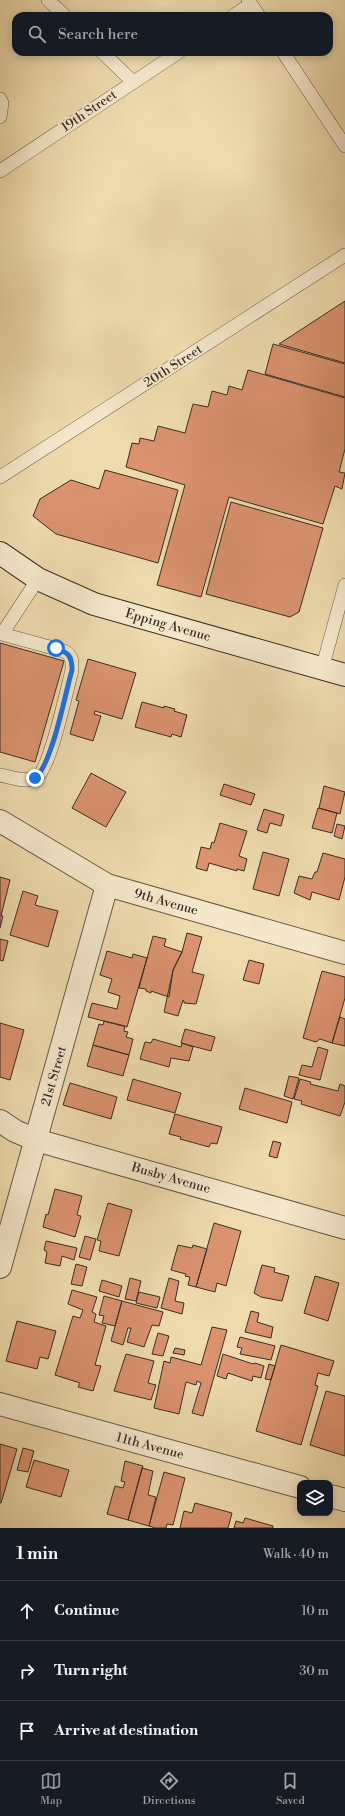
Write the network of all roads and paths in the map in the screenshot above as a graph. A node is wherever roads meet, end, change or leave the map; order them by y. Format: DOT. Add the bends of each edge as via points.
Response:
graph roads {
  1 [pos="48,0"];
  2 [pos="250,2"];
  3 [pos="61,12"];
  4 [pos="238,12"];
  5 [pos="256,12"];
  6 [pos="106,56"];
  7 [pos="173,56"];
  8 [pos="286,56"];
  9 [pos="133,82"];
  10 [pos="0,99"];
  11 [pos="0,117"];
  12 [pos="345,146"];
  13 [pos="0,171"];
  14 [pos="345,255"];
  15 [pos="0,477"];
  16 [pos="0,553"];
  17 [pos="38,579"];
  18 [pos="345,585"];
  19 [pos="1,633"];
  20 [pos="322,668"];
  21 [pos="345,675"];
  22 [pos="0,775"];
  23 [pos="0,821"];
  24 [pos="107,885"];
  25 [pos="345,953"];
  26 [pos="0,1121"];
  27 [pos="36,1140"];
  28 [pos="345,1228"];
  29 [pos="0,1267"];
  30 [pos="0,1404"];
  31 [pos="297,1486"];
  32 [pos="333,1497"];
  33 [pos="345,1500"];
  1 -- 3 [label="lane"];
  2 -- 4 [label="lane"];
  2 -- 5 [label="lane"];
  6 -- 9 [label="lane"];
  7 -- 9 [label="lane, 19th Street"];
  8 -- 12 [label="lane"];
  9 -- 13 [label="lane, 19th Street"];
  10 -- 11 [label="lane"];
  14 -- 15 [label="lane, 20th Street"];
  16 -- 17 [label="street, Epping Avenue"];
  17 -- 19 [label="lane"];
  17 -- 20 [label="street, Epping Avenue" via="94,604"];
  18 -- 20 [label="lane"];
  19 -- 22 [label="lane" via="60,649 70,654 72,659 70,678 43,769 35,778 25,780"];
  20 -- 21 [label="street, Epping Avenue"];
  23 -- 24 [label="street, 9th Avenue"];
  24 -- 25 [label="street, 9th Avenue"];
  24 -- 27 [label="street, 21st Street"];
  26 -- 27 [label="street, Busby Avenue"];
  27 -- 28 [label="street, Busby Avenue"];
  27 -- 29 [label="street, 21st Street"];
  30 -- 31 [label="street, 11th Avenue"];
  32 -- 33 [label="street"];
}
